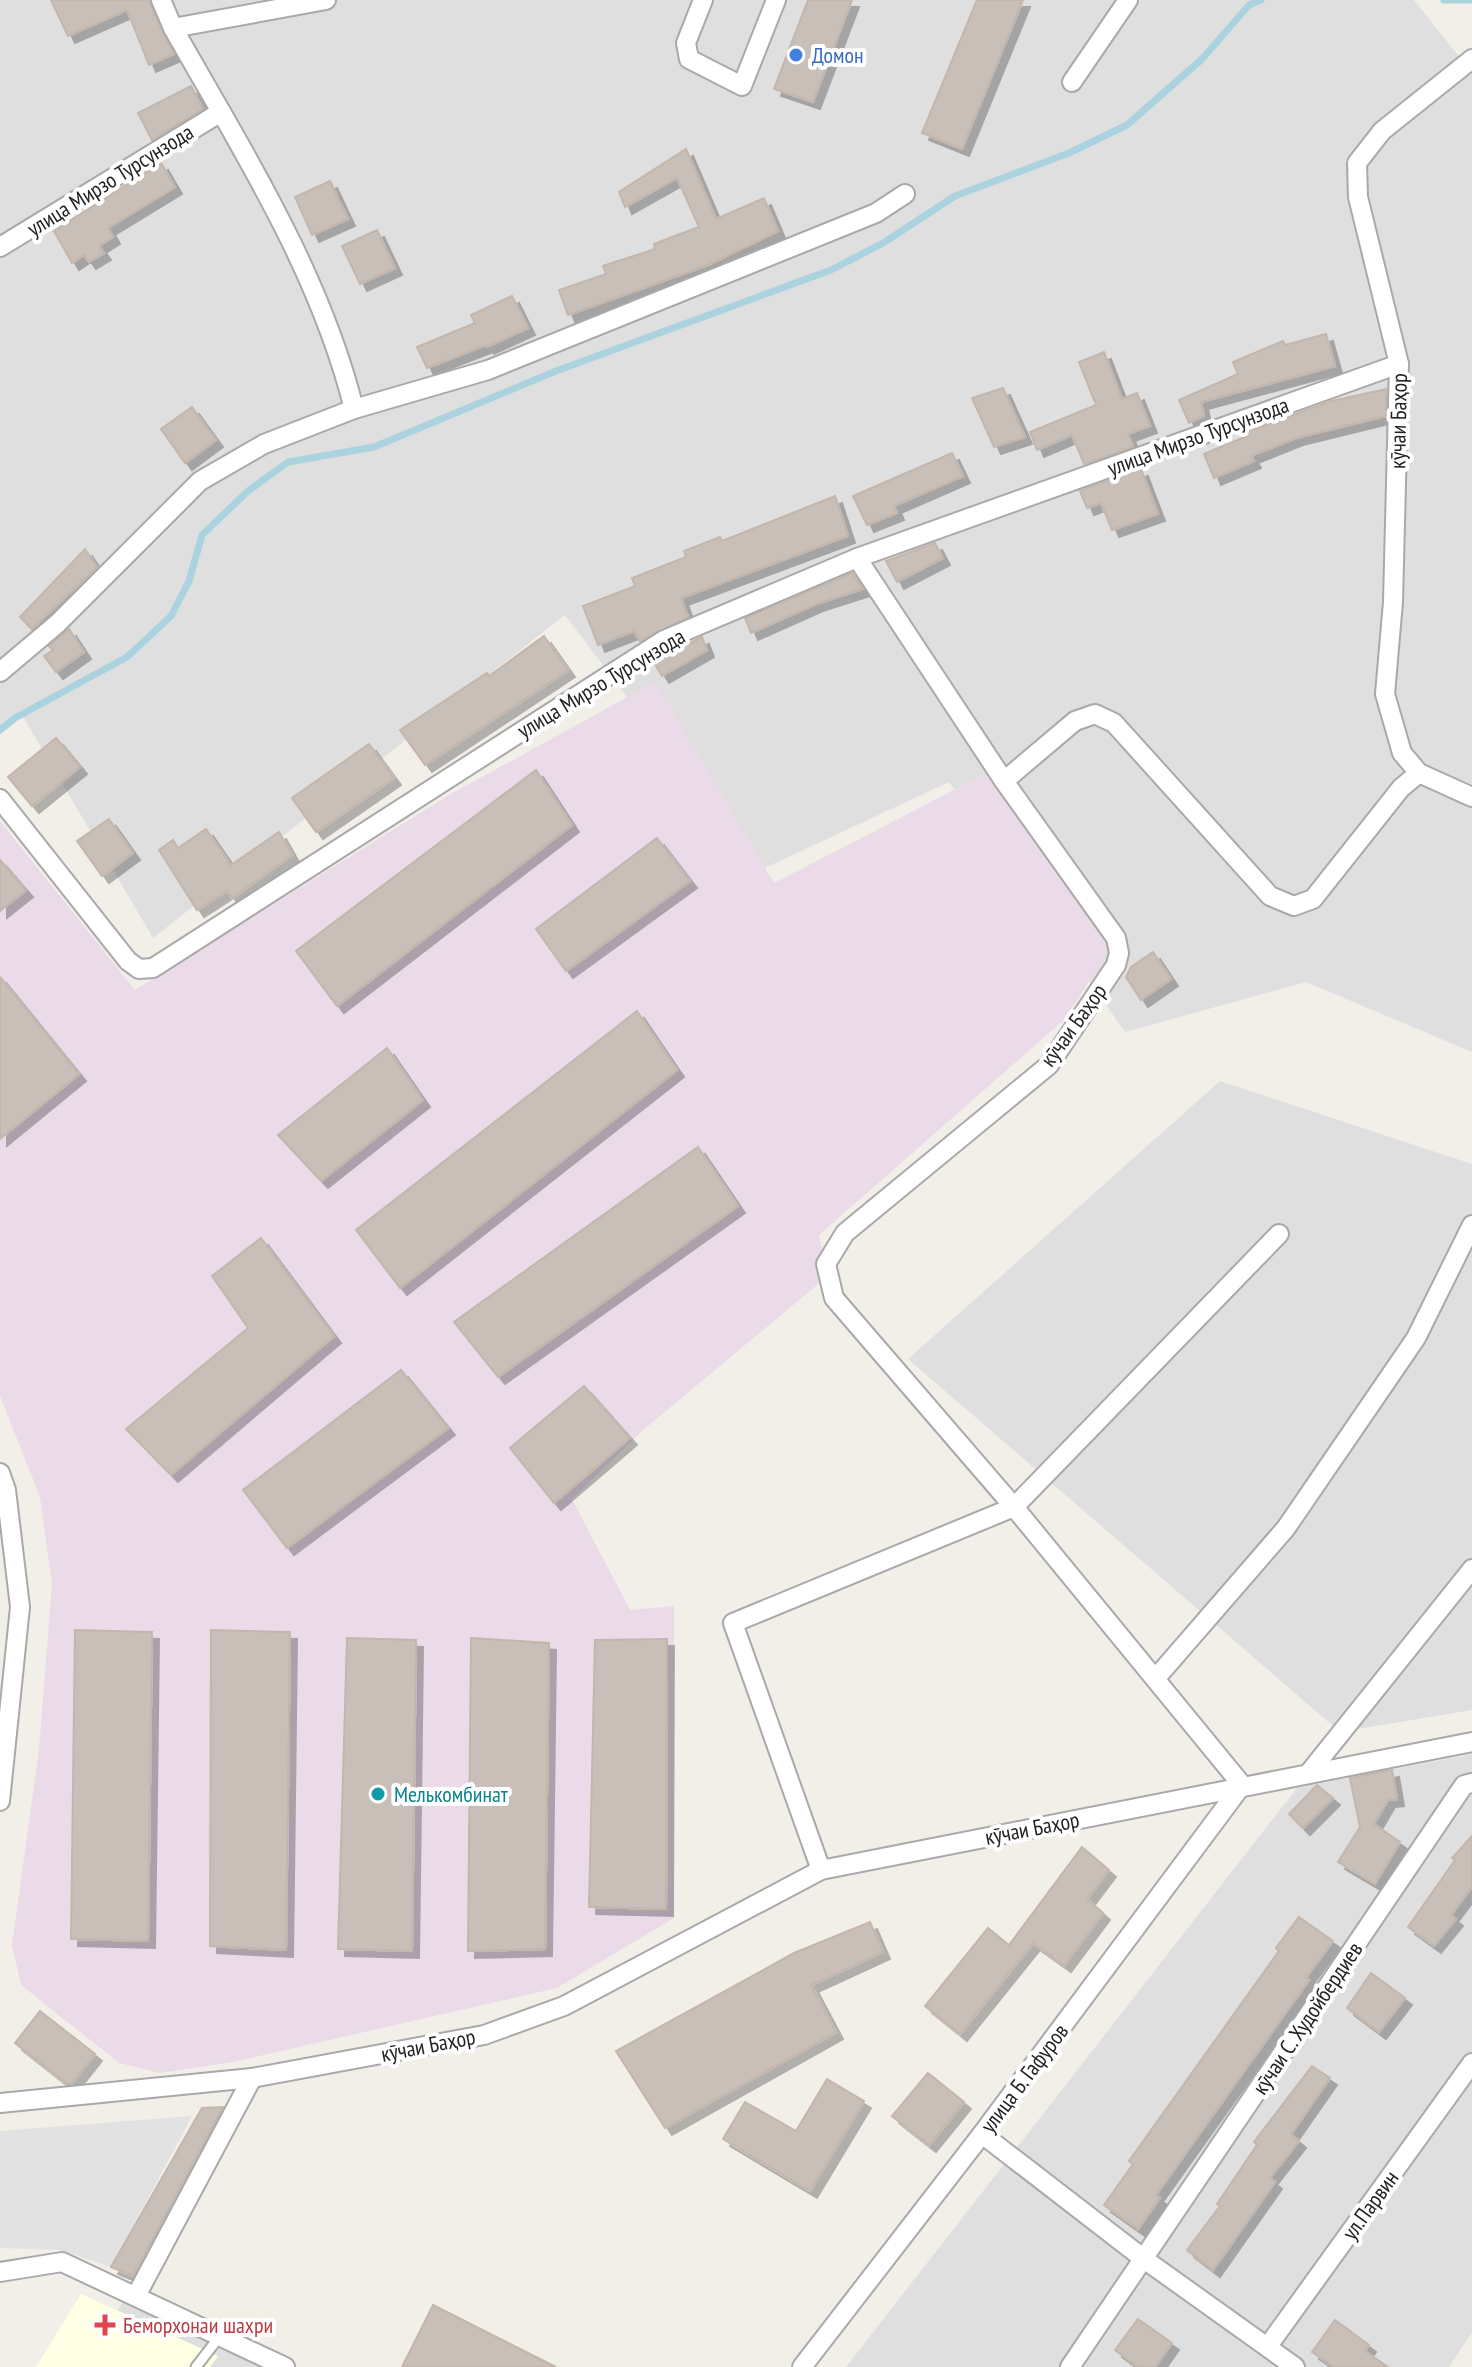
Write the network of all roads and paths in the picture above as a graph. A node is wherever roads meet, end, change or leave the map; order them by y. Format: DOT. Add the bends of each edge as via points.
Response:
graph roads {
  1 [pos="161,0"];
  2 [pos="326,0"];
  3 [pos="703,0"];
  4 [pos="776,0"];
  5 [pos="1128,0"];
  6 [pos="173,28"];
  7 [pos="1472,59"];
  8 [pos="1072,82"];
  9 [pos="221,112"];
  10 [pos="905,194"];
  11 [pos="0,247"];
  12 [pos="1399,364"];
  13 [pos="354,409"];
  14 [pos="857,558"];
  15 [pos="0,672"];
  16 [pos="1419,773"];
  17 [pos="1004,781"];
  18 [pos="1472,797"];
  19 [pos="0,799"];
  20 [pos="1472,1225"];
  21 [pos="1279,1234"];
  22 [pos="0,1473"];
  23 [pos="1014,1507"];
  24 [pos="1472,1569"];
  25 [pos="1156,1678"];
  26 [pos="1472,1742"];
  27 [pos="1308,1774"];
  28 [pos="1472,1783"];
  29 [pos="1242,1785"];
  30 [pos="0,1801"];
  31 [pos="821,1870"];
  32 [pos="1472,2063"];
  33 [pos="252,2078"];
  34 [pos="0,2103"];
  35 [pos="982,2134"];
  36 [pos="1144,2259"];
  37 [pos="0,2272"];
  38 [pos="136,2296"];
  39 [pos="220,2336"];
  40 [pos="1268,2346"];
  41 [pos="196,2367"];
  42 [pos="285,2367"];
  43 [pos="802,2367"];
  44 [pos="1070,2367"];
  45 [pos="1295,2367"];
  1 -- 6 [label="street"];
  2 -- 6 [label="street"];
  3 -- 4 [label="street" via="686,43 689,59 742,86"];
  5 -- 8 [label="street"];
  6 -- 9 [label="street"];
  7 -- 12 [label="street, кӯчаи Баҳор" via="1382,131 1357,163 1358,197"];
  9 -- 11 [label="street, улица Мирзо Турсунзода"];
  9 -- 13 [label="street" via="303,265 340,356"];
  10 -- 13 [label="street" via="876,213 488,370"];
  12 -- 14 [label="street, улица Мирзо Турсунзода"];
  12 -- 16 [label="street, кӯчаи Баҳор" via="1393,602 1385,694 1402,753"];
  13 -- 15 [label="street" via="264,444 200,481 58,623"];
  14 -- 17 [label="street, кӯчаи Баҳор"];
  14 -- 19 [label="street, улица Мирзо Турсунзода" via="664,640 153,968 139,969 128,961"];
  16 -- 17 [label="street" via="1401,788 1313,899 1294,906 1270,896 1114,723 1095,714 1075,721"];
  16 -- 18 [label="street"];
  17 -- 23 [label="street, кӯчаи Баҳор" via="1116,938 1116,965 1049,1065 845,1233 826,1264 834,1298"];
  20 -- 25 [label="street" via="1416,1338 1286,1528"];
  21 -- 23 [label="street"];
  22 -- 30 [label="street" via="20,1607"];
  23 -- 25 [label="street, кӯчаи Баҳор"];
  23 -- 31 [label="street" via="733,1623"];
  24 -- 27 [label="street"];
  25 -- 29 [label="street, кӯчаи Баҳор"];
  26 -- 27 [label="street, кӯчаи Баҳор"];
  27 -- 29 [label="street, кӯчаи Баҳор"];
  28 -- 36 [label="street, кӯчаи С. Худойбердиев" via="1464,1785"];
  29 -- 31 [label="street, кӯчаи Баҳор"];
  29 -- 35 [label="street, улица Б. Гафуров"];
  31 -- 33 [label="street, кӯчаи Баҳор" via="564,2006 484,2035"];
  32 -- 40 [label="street, ул.Парвин"];
  33 -- 34 [label="street, кӯчаи Баҳор"];
  33 -- 38 [label="street"];
  35 -- 36 [label="street"];
  35 -- 43 [label="street, улица Б. Гафуров"];
  36 -- 40 [label="street"];
  36 -- 44 [label="street, кӯчаи С. Худойбердиев"];
  37 -- 38 [label="street" via="62,2262"];
  38 -- 39 [label="street"];
  39 -- 41 [label="lane"];
  39 -- 42 [label="street"];
  40 -- 45 [label="street"];
}
